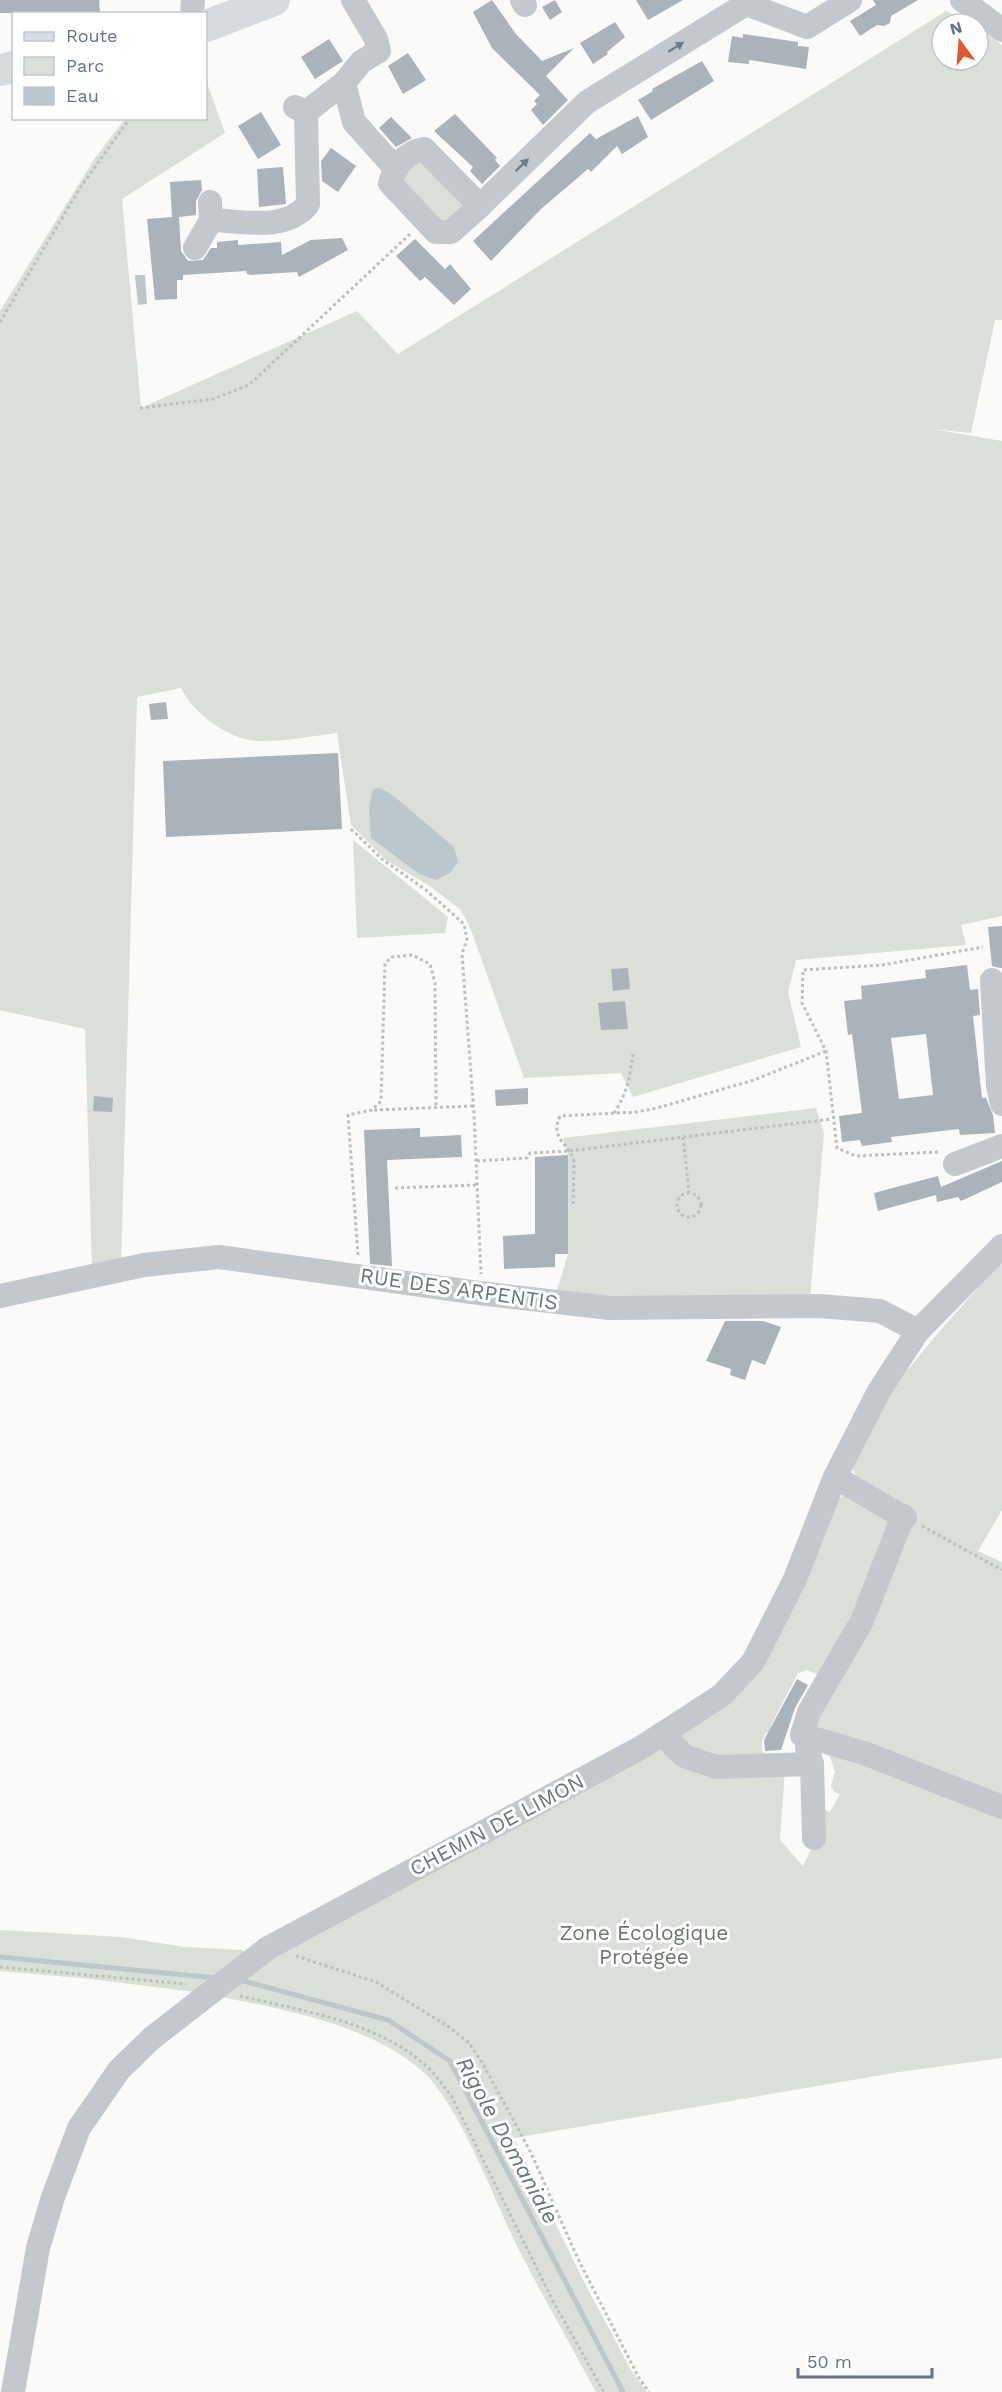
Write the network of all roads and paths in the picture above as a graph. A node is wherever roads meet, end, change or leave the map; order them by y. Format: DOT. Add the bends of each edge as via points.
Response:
graph roads {
  1 [pos="274,0"];
  2 [pos="353,0"];
  3 [pos="849,0"];
  4 [pos="962,0"];
  5 [pos="207,26"];
  6 [pos="1002,30"];
  7 [pos="344,83"];
  8 [pos="129,120"];
  9 [pos="395,168"];
  10 [pos="480,206"];
  11 [pos="425,221"];
  12 [pos="195,248"];
  13 [pos="0,322"];
  14 [pos="140,408"];
  15 [pos="351,829"];
  16 [pos="983,947"];
  17 [pos="992,981"];
  18 [pos="999,1048"];
  19 [pos="826,1051"];
  20 [pos="633,1054"];
  21 [pos="1002,1104"];
  22 [pos="473,1106"];
  23 [pos="436,1107"];
  24 [pos="372,1110"];
  25 [pos="614,1113"];
  26 [pos="832,1119"];
  27 [pos="683,1137"];
  28 [pos="1002,1146"];
  29 [pos="569,1151"];
  30 [pos="476,1161"];
  31 [pos="955,1164"];
  32 [pos="477,1185"];
  33 [pos="395,1188"];
  34 [pos="689,1193"];
  35 [pos="573,1204"];
  36 [pos="1002,1246"];
  37 [pos="356,1275"];
  38 [pos="479,1293"];
  39 [pos="0,1296"];
  40 [pos="918,1331"];
  41 [pos="835,1477"];
  42 [pos="904,1517"];
  43 [pos="1002,1570"];
  44 [pos="662,1734"];
  45 [pos="802,1735"];
  46 [pos="812,1764"];
  47 [pos="1002,1807"];
  48 [pos="813,1838"];
  49 [pos="268,1948"];
  50 [pos="0,1967"];
  51 [pos="215,1987"];
  52 [pos="13,2392"];
  53 [pos="604,2392"];
  54 [pos="649,2392"];
  1 -- 5 [label="main road"];
  2 -- 7 [label="street" via="379,51 361,62"];
  10 -- 3 [label="street, one-way" via="587,102 746,4 807,27"];
  4 -- 6 [label="street"];
  7 -- 9 [label="street" via="354,122"];
  7 -- 12 [label="street" via="301,110 308,204 300,214 281,222 210,211"];
  8 -- 13 [label="path" via="80,188"];
  9 -- 10 [label="street" via="411,152 424,149"];
  9 -- 11 [label="street" via="390,183"];
  10 -- 11 [label="street" via="451,232 436,232"];
  11 -- 14 [label="path" via="249,385 213,399"];
  15 -- 22 [label="path" via="383,860 426,890 464,924 467,939 462,954"];
  16 -- 19 [label="path" via="882,965 803,970 802,1002"];
  17 -- 18 [label="street"];
  18 -- 21 [label="street"];
  19 -- 25 [label="path" via="754,1080 657,1108"];
  19 -- 26 [label="path"];
  20 -- 25 [label="path" via="629,1084"];
  22 -- 23 [label="path"];
  22 -- 30 [label="path"];
  23 -- 24 [label="path"];
  23 -- 24 [label="path" via="435,983 430,964 412,955 391,957 385,964 381,1101"];
  24 -- 37 [label="path" via="348,1115 358,1254"];
  25 -- 29 [label="path" via="560,1116 559,1139"];
  26 -- 27 [label="path"];
  26 -- 31 [label="path" via="837,1148 856,1156 951,1152"];
  27 -- 29 [label="path"];
  27 -- 34 [label="path"];
  28 -- 31 [label="street"];
  29 -- 30 [label="path"];
  29 -- 35 [label="path" via="574,1162"];
  30 -- 32 [label="path"];
  32 -- 33 [label="path"];
  32 -- 38 [label="path" via="482,1277"];
  34 -- 34 [label="path" via="701,1202 698,1213 688,1217 677,1205 680,1196"];
  36 -- 40 [label="street, CHEMIN DE LIMON"];
  37 -- 38 [label="street, RUE DES ARPENTIS"];
  37 -- 39 [label="street, RUE DES ARPENTIS" via="219,1257 144,1265"];
  38 -- 40 [label="street, RUE DES ARPENTIS" via="610,1308 820,1306 880,1311"];
  40 -- 41 [label="street, CHEMIN DE LIMON" via="879,1391"];
  41 -- 42 [label="street"];
  41 -- 44 [label="street, CHEMIN DE LIMON" via="795,1579 753,1662 722,1695"];
  42 -- 43 [label="path"];
  42 -- 45 [label="street" via="862,1621 809,1712"];
  44 -- 46 [label="street" via="684,1756 716,1767"];
  44 -- 49 [label="street, CHEMIN DE LIMON"];
  45 -- 46 [label="street"];
  45 -- 47 [label="street" via="864,1753"];
  46 -- 48 [label="street"];
  49 -- 51 [label="street, CHEMIN DE LIMON"];
  49 -- 54 [label="path" via="376,1982 468,2042 531,2153 578,2259"];
  50 -- 51 [label="path"];
  51 -- 52 [label="street, CHEMIN DE LIMON" via="119,2070 79,2128 38,2248"];
  51 -- 53 [label="path" via="317,2013 375,2034 427,2066 452,2097 553,2301"];
}
